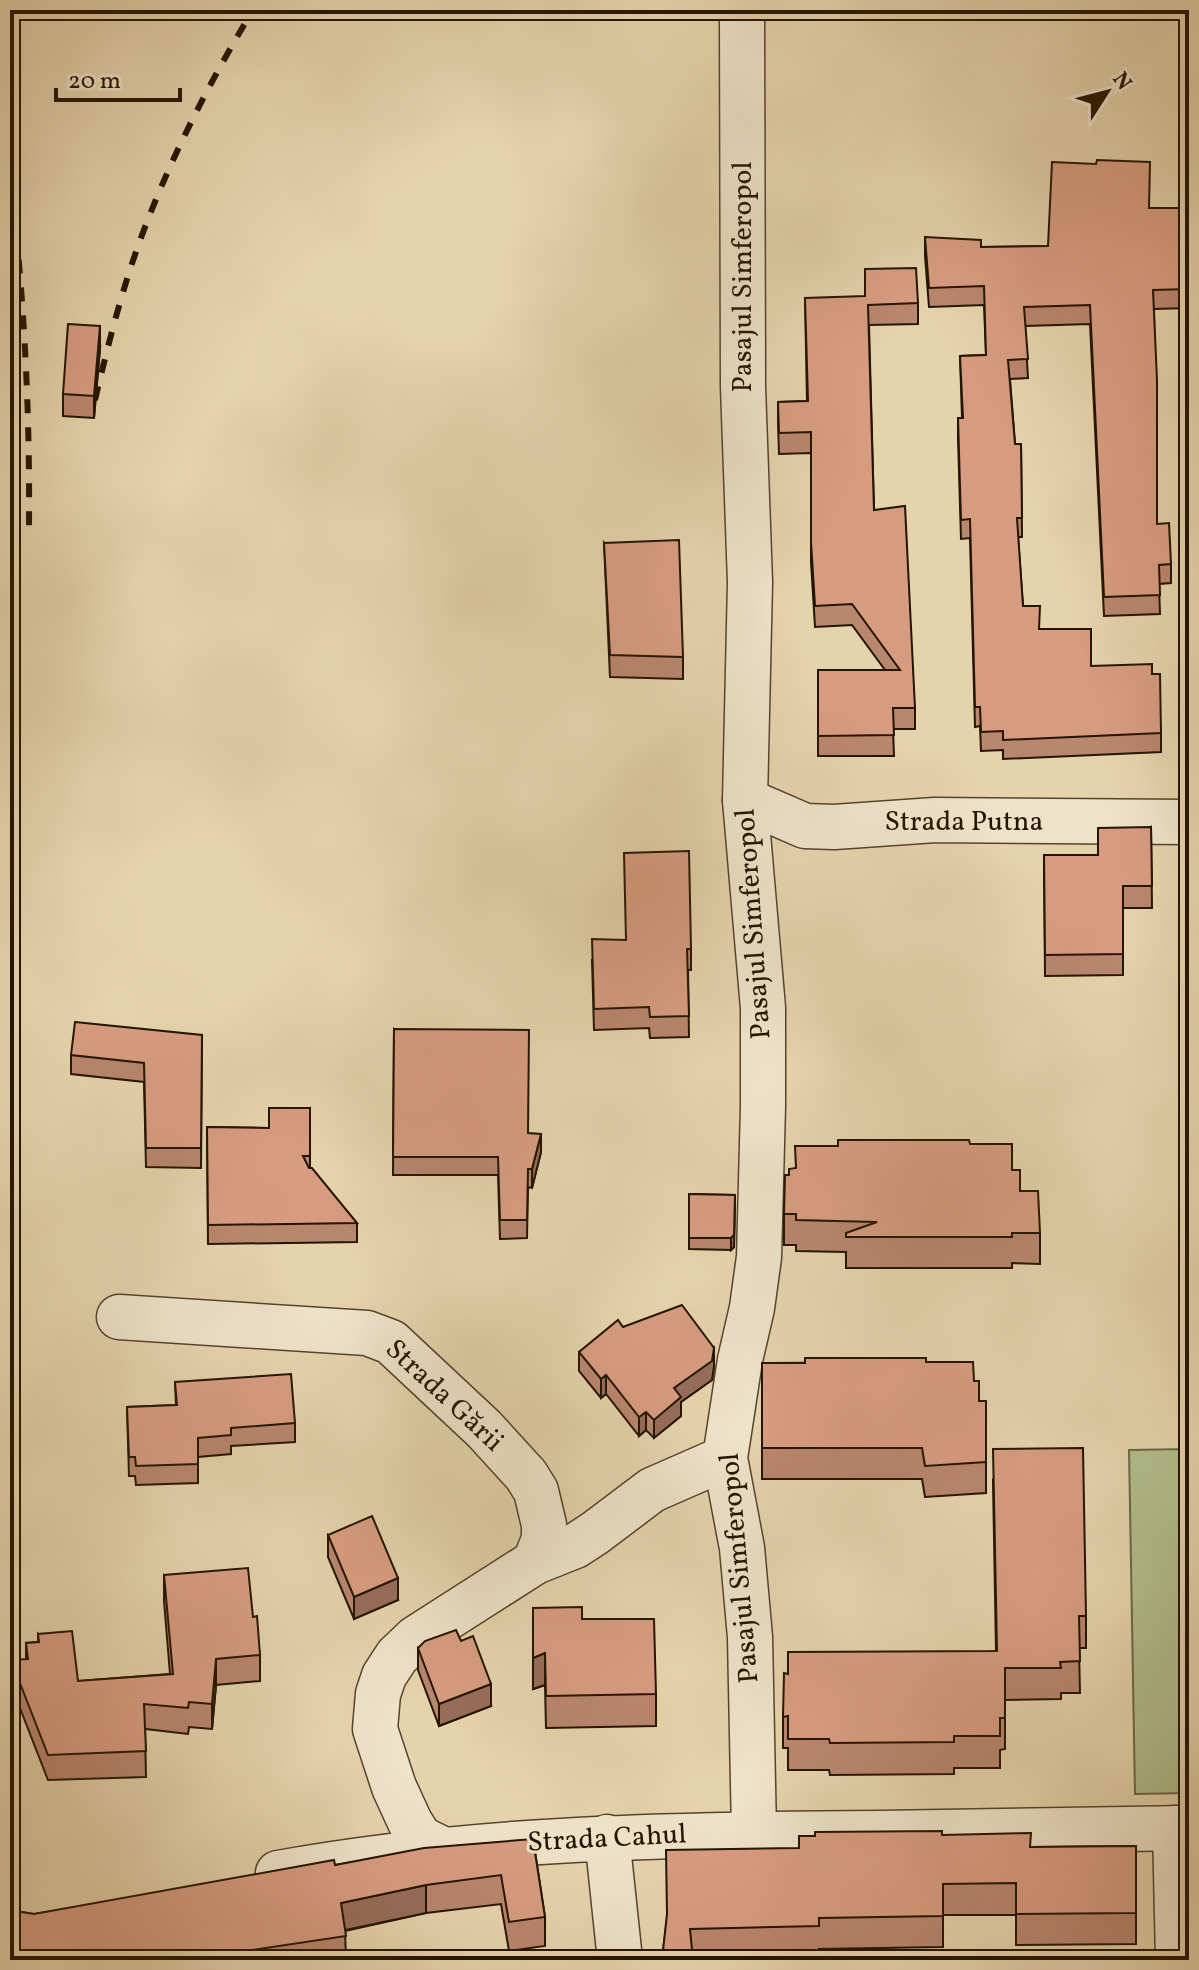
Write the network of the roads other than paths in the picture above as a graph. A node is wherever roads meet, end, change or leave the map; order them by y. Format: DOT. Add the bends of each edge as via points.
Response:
graph roads {
  1 [pos="742,10"];
  2 [pos="745,800"];
  3 [pos="1189,822"];
  4 [pos="119,1317"];
  5 [pos="725,1458"];
  6 [pos="535,1562"];
  7 [pos="1182,1828"];
  8 [pos="754,1833"];
  9 [pos="607,1837"];
  10 [pos="442,1849"];
  11 [pos="236,1881"];
  12 [pos="620,1960"];
  13 [pos="1178,1960"];
  1 -- 2 [label="street, Pasajul Simferopol" via="743,387 750,582"];
  2 -- 3 [label="street, Strada Putna" via="805,826 935,820"];
  2 -- 5 [label="street, Pasajul Simferopol" via="763,1008 759,1257"];
  4 -- 6 [label="street, Strada Gării" via="367,1333 391,1342 526,1475 544,1525"];
  5 -- 6 [label="street" via="652,1490 582,1542"];
  5 -- 8 [label="street, Pasajul Simferopol" via="742,1548 750,1637"];
  6 -- 10 [label="street" via="416,1638 397,1656 378,1694 375,1729 394,1787 420,1838"];
  7 -- 8 [label="street, Strada Cahul"];
  7 -- 13 [label="street"];
  8 -- 9 [label="street, Strada Cahul"];
  9 -- 10 [label="street, Strada Cahul"];
  9 -- 12 [label="street"];
  10 -- 11 [label="street, Strada Cahul"];
}
